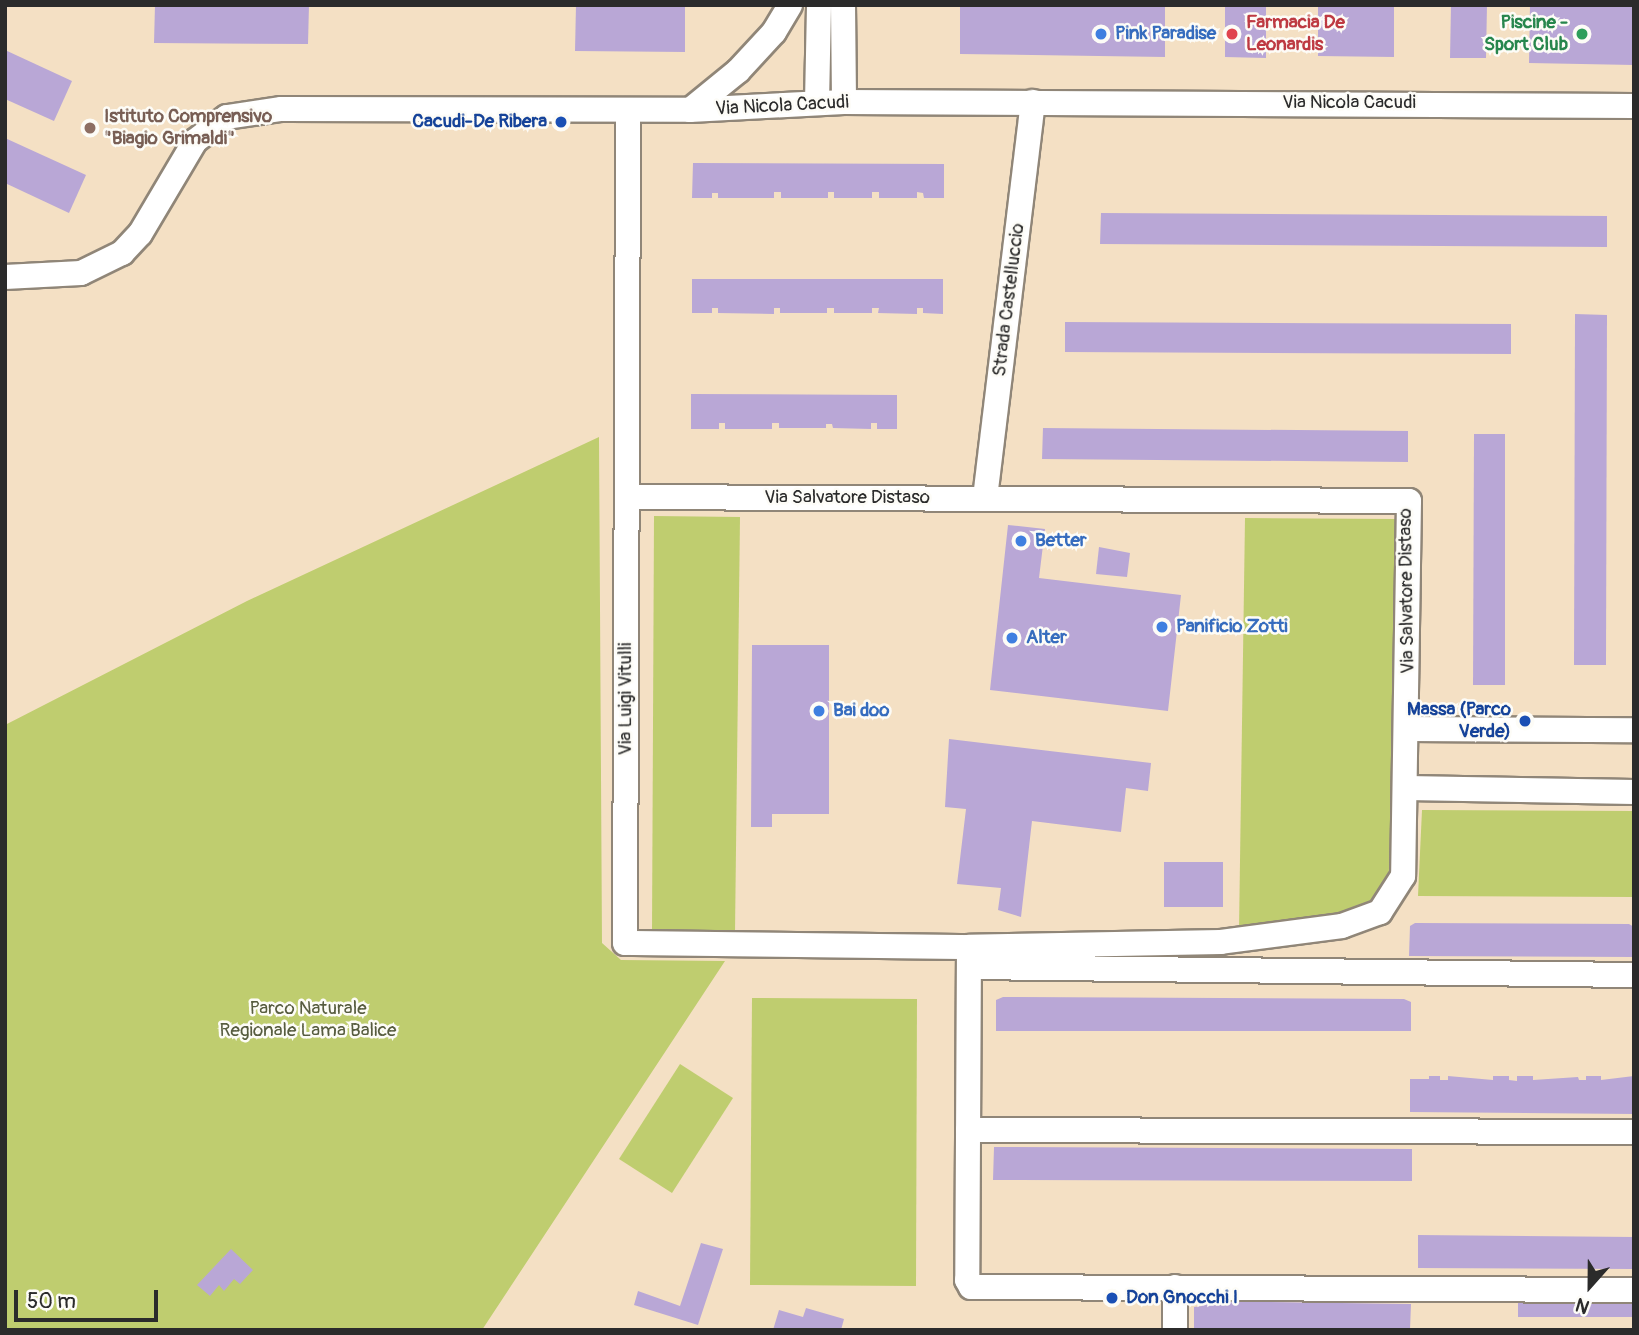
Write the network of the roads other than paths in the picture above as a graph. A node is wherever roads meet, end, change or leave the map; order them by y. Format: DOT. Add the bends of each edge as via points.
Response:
graph roads {
  1 [pos="790,5"];
  2 [pos="819,5"];
  3 [pos="843,5"];
  4 [pos="844,102"];
  5 [pos="1033,102"];
  6 [pos="817,103"];
  7 [pos="1634,106"];
  8 [pos="628,110"];
  9 [pos="690,110"];
  10 [pos="5,277"];
  11 [pos="627,497"];
  12 [pos="985,498"];
  13 [pos="1409,729"];
  14 [pos="1634,730"];
  15 [pos="1408,788"];
  16 [pos="1634,792"];
  17 [pos="969,957"];
  18 [pos="1634,975"];
  19 [pos="968,1130"];
  20 [pos="1634,1132"];
  21 [pos="1175,1287"];
  22 [pos="1634,1290"];
  23 [pos="1175,1330"];
  1 -- 9 [label="street" via="774,32 738,71"];
  2 -- 6 [label="street"];
  3 -- 4 [label="street"];
  4 -- 5 [label="street, Via Nicola Cacudi"];
  4 -- 6 [label="street, Via Nicola Cacudi"];
  5 -- 7 [label="street, Via Nicola Cacudi"];
  5 -- 12 [label="street, Strada Castelluccio"];
  6 -- 9 [label="street, Via Nicola Cacudi"];
  8 -- 9 [label="street, Via Nicola Cacudi"];
  8 -- 10 [label="street, Via Nicola Cacudi" via="281,109 227,117 195,141 140,234 122,253 81,272"];
  8 -- 11 [label="street, Via Luigi Vitulli"];
  11 -- 12 [label="street, Via Salvatore Distaso"];
  11 -- 17 [label="street, Via Luigi Vitulli" via="625,943"];
  12 -- 13 [label="street, Via Salvatore Distaso" via="1409,501"];
  13 -- 14 [label="street"];
  13 -- 15 [label="street, Via Salvatore Distaso"];
  15 -- 16 [label="street"];
  15 -- 17 [label="street, Via Salvatore Distaso" via="1403,876 1380,912 1342,926 1221,942"];
  17 -- 18 [label="street"];
  17 -- 19 [label="street"];
  19 -- 20 [label="street"];
  19 -- 21 [label="street" via="967,1280 971,1287"];
  21 -- 22 [label="street"];
  21 -- 23 [label="street"];
}
